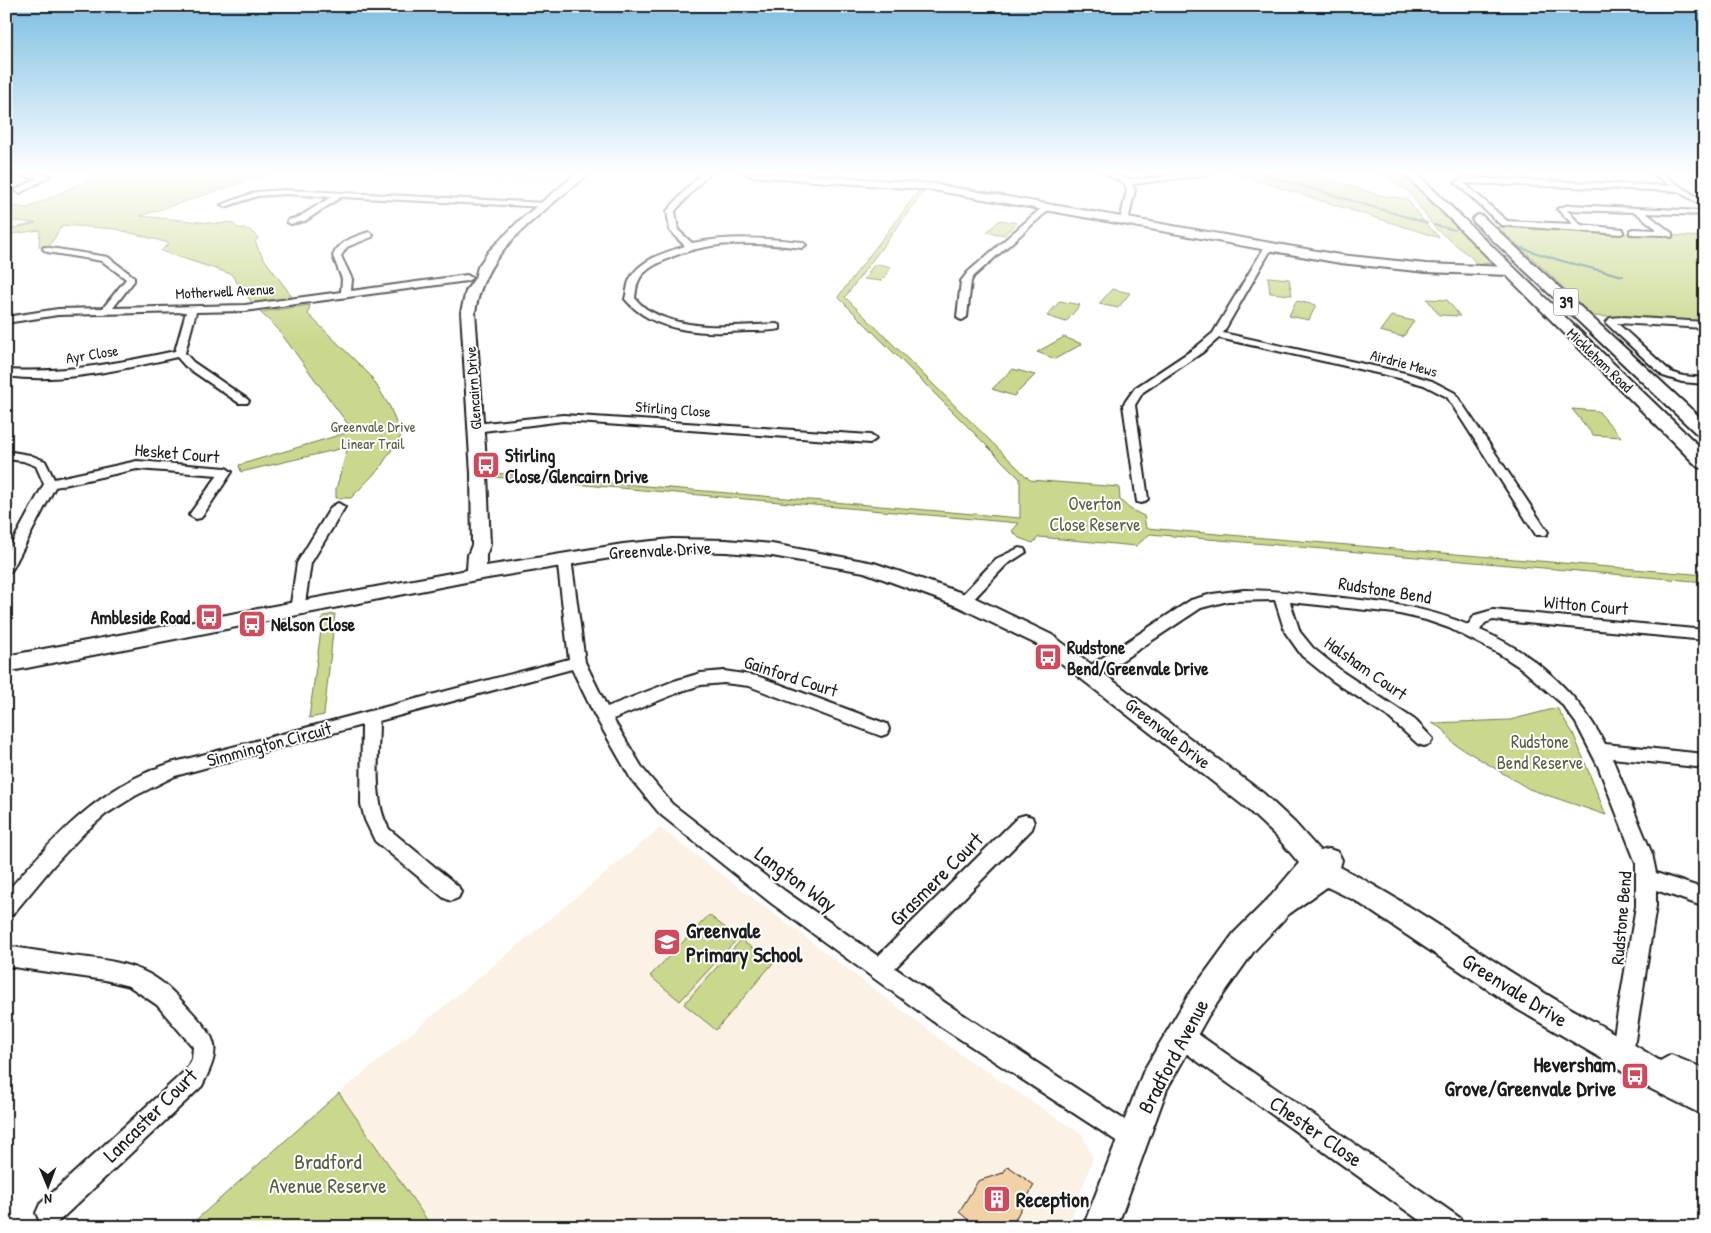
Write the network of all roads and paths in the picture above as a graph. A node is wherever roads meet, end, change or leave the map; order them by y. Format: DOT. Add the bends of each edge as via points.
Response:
graph roads {
  1 [pos="517,231"];
  2 [pos="674,231"];
  3 [pos="1021,231"];
  4 [pos="1175,231"];
  5 [pos="1468,231"];
  6 [pos="1489,231"];
  7 [pos="1608,231"];
  8 [pos="1620,231"];
  9 [pos="1664,231"];
  10 [pos="1633,232"];
  11 [pos="369,235"];
  12 [pos="802,245"];
  13 [pos="690,246"];
  14 [pos="1268,248"];
  15 [pos="47,249"];
  16 [pos="1509,271"];
  17 [pos="473,280"];
  18 [pos="346,294"];
  19 [pos="1559,296"];
  20 [pos="107,309"];
  21 [pos="192,309"];
  22 [pos="1554,314"];
  23 [pos="962,317"];
  24 [pos="6,320"];
  25 [pos="1705,325"];
  26 [pos="776,327"];
  27 [pos="1217,335"];
  28 [pos="180,353"];
  29 [pos="8,373"];
  30 [pos="1705,380"];
  31 [pos="243,401"];
  32 [pos="475,428"];
  33 [pos="1705,432"];
  34 [pos="870,440"];
  35 [pos="6,455"];
  36 [pos="1705,463"];
  37 [pos="50,484"];
  38 [pos="1142,499"];
  39 [pos="338,507"];
  40 [pos="196,514"];
  41 [pos="1541,532"];
  42 [pos="1019,552"];
  43 [pos="564,558"];
  44 [pos="6,568"];
  45 [pos="483,572"];
  46 [pos="1281,597"];
  47 [pos="964,601"];
  48 [pos="297,610"];
  49 [pos="1471,632"];
  50 [pos="1705,634"];
  51 [pos="577,662"];
  52 [pos="6,664"];
  53 [pos="1091,673"];
  54 [pos="602,716"];
  55 [pos="371,717"];
  56 [pos="881,728"];
  57 [pos="1424,739"];
  58 [pos="1599,750"];
  59 [pos="1705,761"];
  60 [pos="1025,824"];
  61 [pos="1323,865"];
  62 [pos="1648,878"];
  63 [pos="451,892"];
  64 [pos="1705,898"];
  65 [pos="6,908"];
  66 [pos="6,956"];
  67 [pos="880,969"];
  68 [pos="1180,1035"];
  69 [pos="1622,1053"];
  70 [pos="1705,1085"];
  71 [pos="1705,1101"];
  72 [pos="1132,1138"];
  73 [pos="49,1213"];
  74 [pos="1100,1227"];
  75 [pos="1451,1227"];
  1 -- 17 [label="street"];
  2 -- 13 [label="street"];
  3 -- 23 [label="street" via="966,281"];
  4 -- 14 [label="street"];
  5 -- 16 [label="main road, Mickleham Road / 39"];
  6 -- 19 [label="main road, Mickleham Road / 39"];
  7 -- 8 [label="street"];
  9 -- 10 [label="street" via="1668,234"];
  11 -- 18 [label="street" via="344,246 337,256 347,280"];
  12 -- 13 [label="street" via="731,240"];
  13 -- 26 [label="street" via="648,264 634,279 630,299 645,313 675,325 718,330"];
  14 -- 16 [label="street" via="1390,265"];
  14 -- 27 [label="street"];
  15 -- 20 [label="street" via="105,259 131,279"];
  16 -- 22 [label="main road, Mickleham Road / 39"];
  17 -- 18 [label="street, Motherwell Avenue"];
  17 -- 32 [label="street, Glencairn Drive" via="468,312"];
  18 -- 21 [label="street, Motherwell Avenue" via="245,308"];
  19 -- 22 [label="main road" via="1572,314 1563,317"];
  19 -- 33 [label="main road, Mickleham Road / 39"];
  20 -- 21 [label="street, Motherwell Avenue"];
  20 -- 24 [label="street, Motherwell Avenue"];
  21 -- 28 [label="street"];
  22 -- 36 [label="main road, Mickleham Road / 39"];
  25 -- 30 [label="street" via="1611,322 1664,372 1690,380"];
  27 -- 38 [label="street" via="1132,398 1129,414"];
  27 -- 41 [label="street, Airdrie Mews" via="1401,375 1428,383 1451,395"];
  28 -- 29 [label="street, Ayr Close" via="94,371"];
  28 -- 31 [label="street" via="189,364"];
  32 -- 34 [label="street, Stirling Close" via="563,418"];
  32 -- 45 [label="street, Glencairn Drive" via="481,545 476,556"];
  35 -- 37 [label="street" via="41,464"];
  37 -- 40 [label="street, Hesket Court" via="137,465 226,472"];
  37 -- 44 [label="street"];
  39 -- 48 [label="street" via="304,563"];
  42 -- 47 [label="street" via="1000,562"];
  43 -- 45 [label="street, Greenvale Drive"];
  43 -- 47 [label="street, Greenvale Drive" via="672,545 772,550 867,567"];
  43 -- 51 [label="street, Langton Way"];
  45 -- 48 [label="street, Greenvale Drive"];
  46 -- 49 [label="street, Rudstone Bend" via="1407,611"];
  46 -- 53 [label="street, Rudstone Bend" via="1227,595 1196,604"];
  46 -- 57 [label="street, Halsham Court" via="1291,629 1309,654 1400,716"];
  47 -- 53 [label="street, Greenvale Drive" via="1045,640"];
  48 -- 52 [label="street, Greenvale Drive"];
  49 -- 50 [label="street, Witton Court" via="1480,619 1493,616"];
  49 -- 58 [label="street, Rudstone Bend" via="1513,655 1551,683 1582,718"];
  51 -- 54 [label="street, Langton Way"];
  51 -- 55 [label="street, Simmington Circuit"];
  53 -- 61 [label="street, Greenvale Drive" via="1254,800"];
  54 -- 56 [label="street, Gainford Court" via="680,685 701,679 731,677 751,680"];
  54 -- 67 [label="street, Langton Way" via="637,774 666,809 778,897"];
  55 -- 63 [label="street" via="370,804 374,820 382,835"];
  55 -- 65 [label="street, Simmington Circuit" via="171,770 129,790 91,815"];
  58 -- 59 [label="street"];
  58 -- 62 [label="street, Rudstone Bend" via="1641,848"];
  60 -- 67 [label="street, Grasmere Court"];
  61 -- 68 [label="street, Bradford Avenue" via="1244,942"];
  61 -- 69 [label="street, Greenvale Drive" via="1527,999"];
  62 -- 64 [label="street"];
  62 -- 69 [label="street, Rudstone Bend"];
  66 -- 73 [label="street, Lancaster Court" via="132,976 170,1003 206,1046 194,1078"];
  67 -- 72 [label="street, Langton Way"];
  68 -- 72 [label="street, Bradford Avenue" via="1155,1081"];
  68 -- 75 [label="street, Chester Close"];
  69 -- 70 [label="street, Greenvale Drive"];
  69 -- 71 [label="street, Greenvale Drive"];
  72 -- 74 [label="street, Bradford Avenue"];
}
